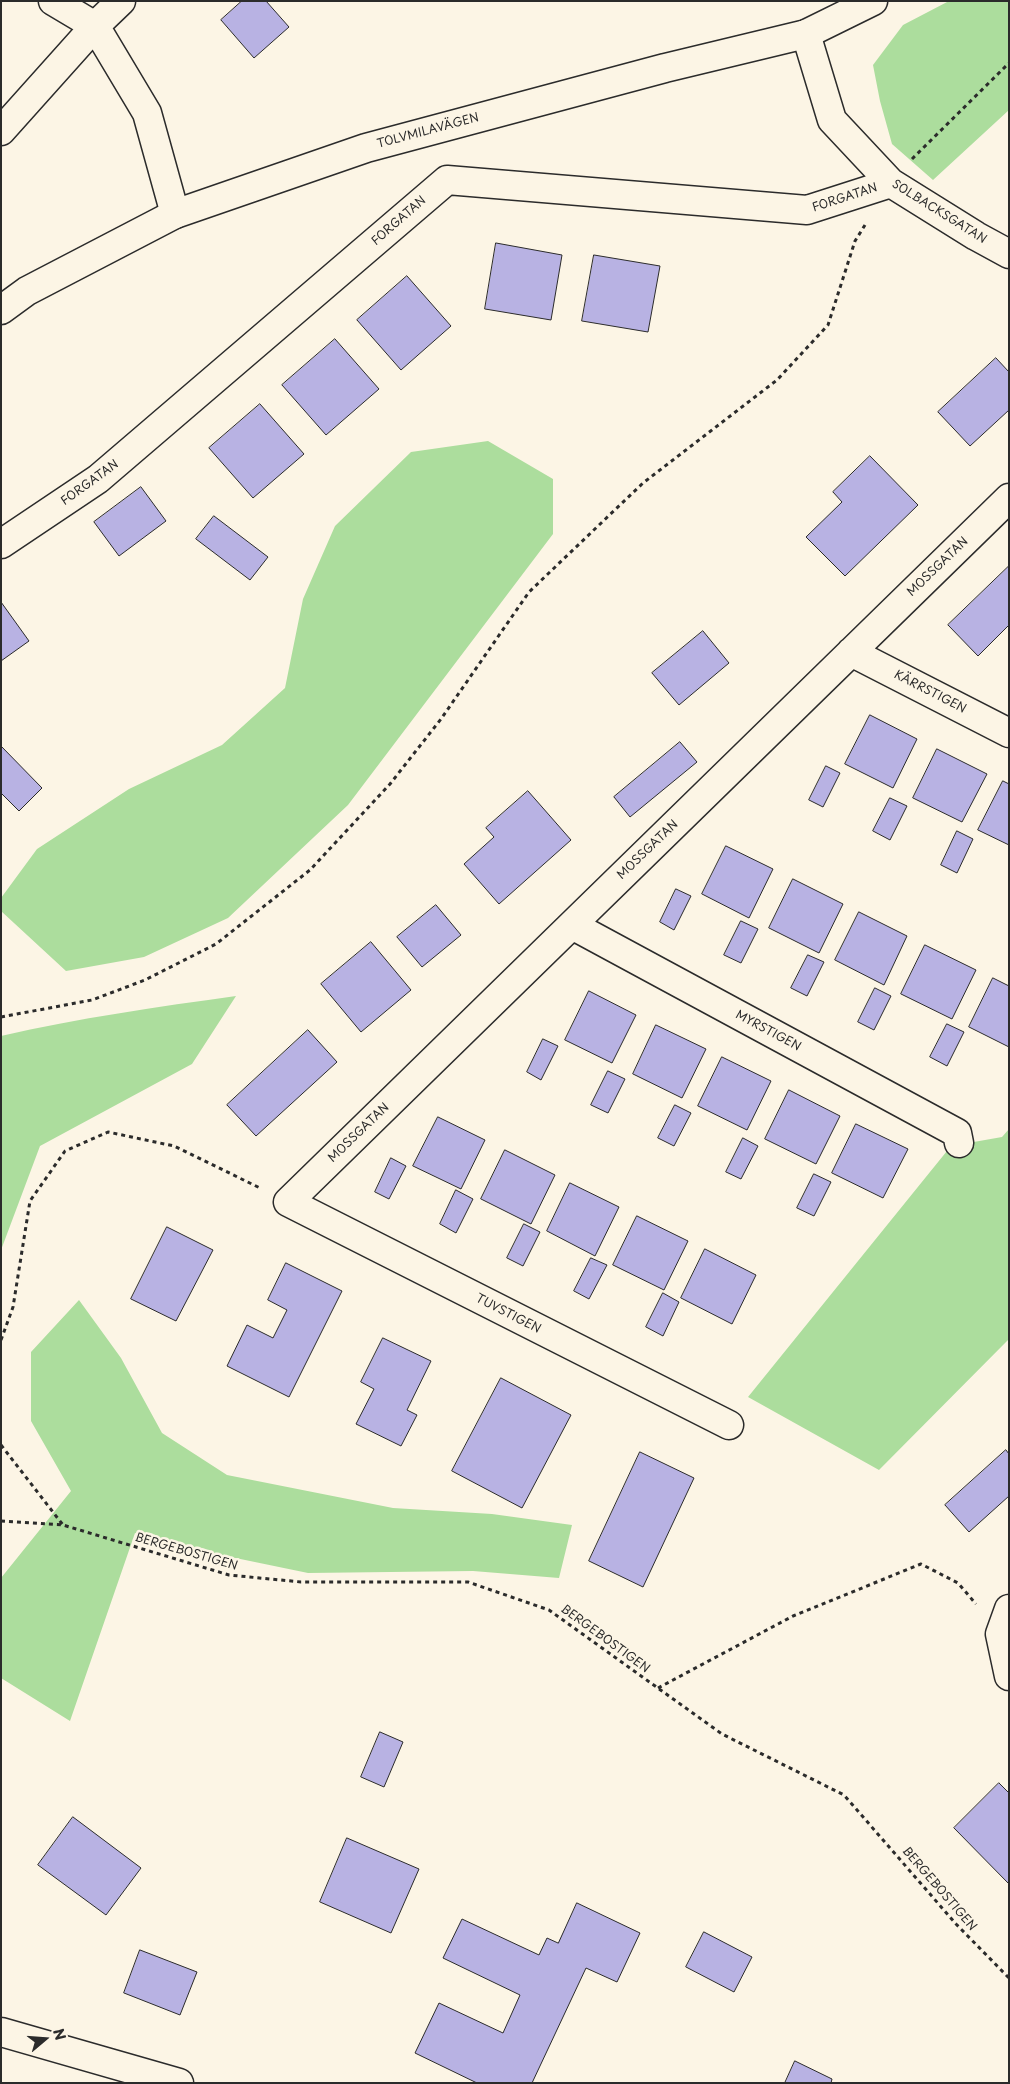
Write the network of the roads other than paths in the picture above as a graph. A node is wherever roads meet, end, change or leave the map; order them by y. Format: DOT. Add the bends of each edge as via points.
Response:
graph roads {
  1 [pos="53,1"];
  2 [pos="121,1"];
  3 [pos="873,1"];
  4 [pos="95,26"];
  5 [pos="806,34"];
  6 [pos="1,131"];
  7 [pos="891,183"];
  8 [pos="175,214"];
  9 [pos="1009,254"];
  10 [pos="1,310"];
  11 [pos="1009,498"];
  12 [pos="1,544"];
  13 [pos="852,652"];
  14 [pos="1009,733"];
  15 [pos="572,925"];
  16 [pos="959,1143"];
  17 [pos="288,1202"];
  18 [pos="729,1425"];
  19 [pos="1009,1609"];
  20 [pos="1009,1676"];
  21 [pos="1,2032"];
  22 [pos="179,2083"];
  1 -- 4 [label="street"];
  2 -- 4 [label="street"];
  3 -- 5 [label="street, TOLVMILAVÄGEN"];
  4 -- 6 [label="street"];
  4 -- 8 [label="street" via="147,113"];
  5 -- 7 [label="street, SOLBACKSGATAN" via="832,120"];
  5 -- 8 [label="street, TOLVMILAVÄGEN" via="366,148"];
  7 -- 9 [label="street, SOLBACKSGATAN"];
  7 -- 12 [label="street, FORGATAN" via="807,210 447,180 98,479"];
  8 -- 10 [label="street, TOLVMILAVÄGEN" via="27,291"];
  11 -- 13 [label="street, MOSSGATAN"];
  13 -- 14 [label="street, KÄRRSTIGEN"];
  13 -- 15 [label="street, MOSSGATAN"];
  15 -- 16 [label="street, MYRSTIGEN" via="957,1134"];
  15 -- 17 [label="street, MOSSGATAN"];
  17 -- 18 [label="street, TUVSTIGEN"];
  19 -- 20 [label="street" via="1000,1634"];
  21 -- 22 [label="street"];
}
